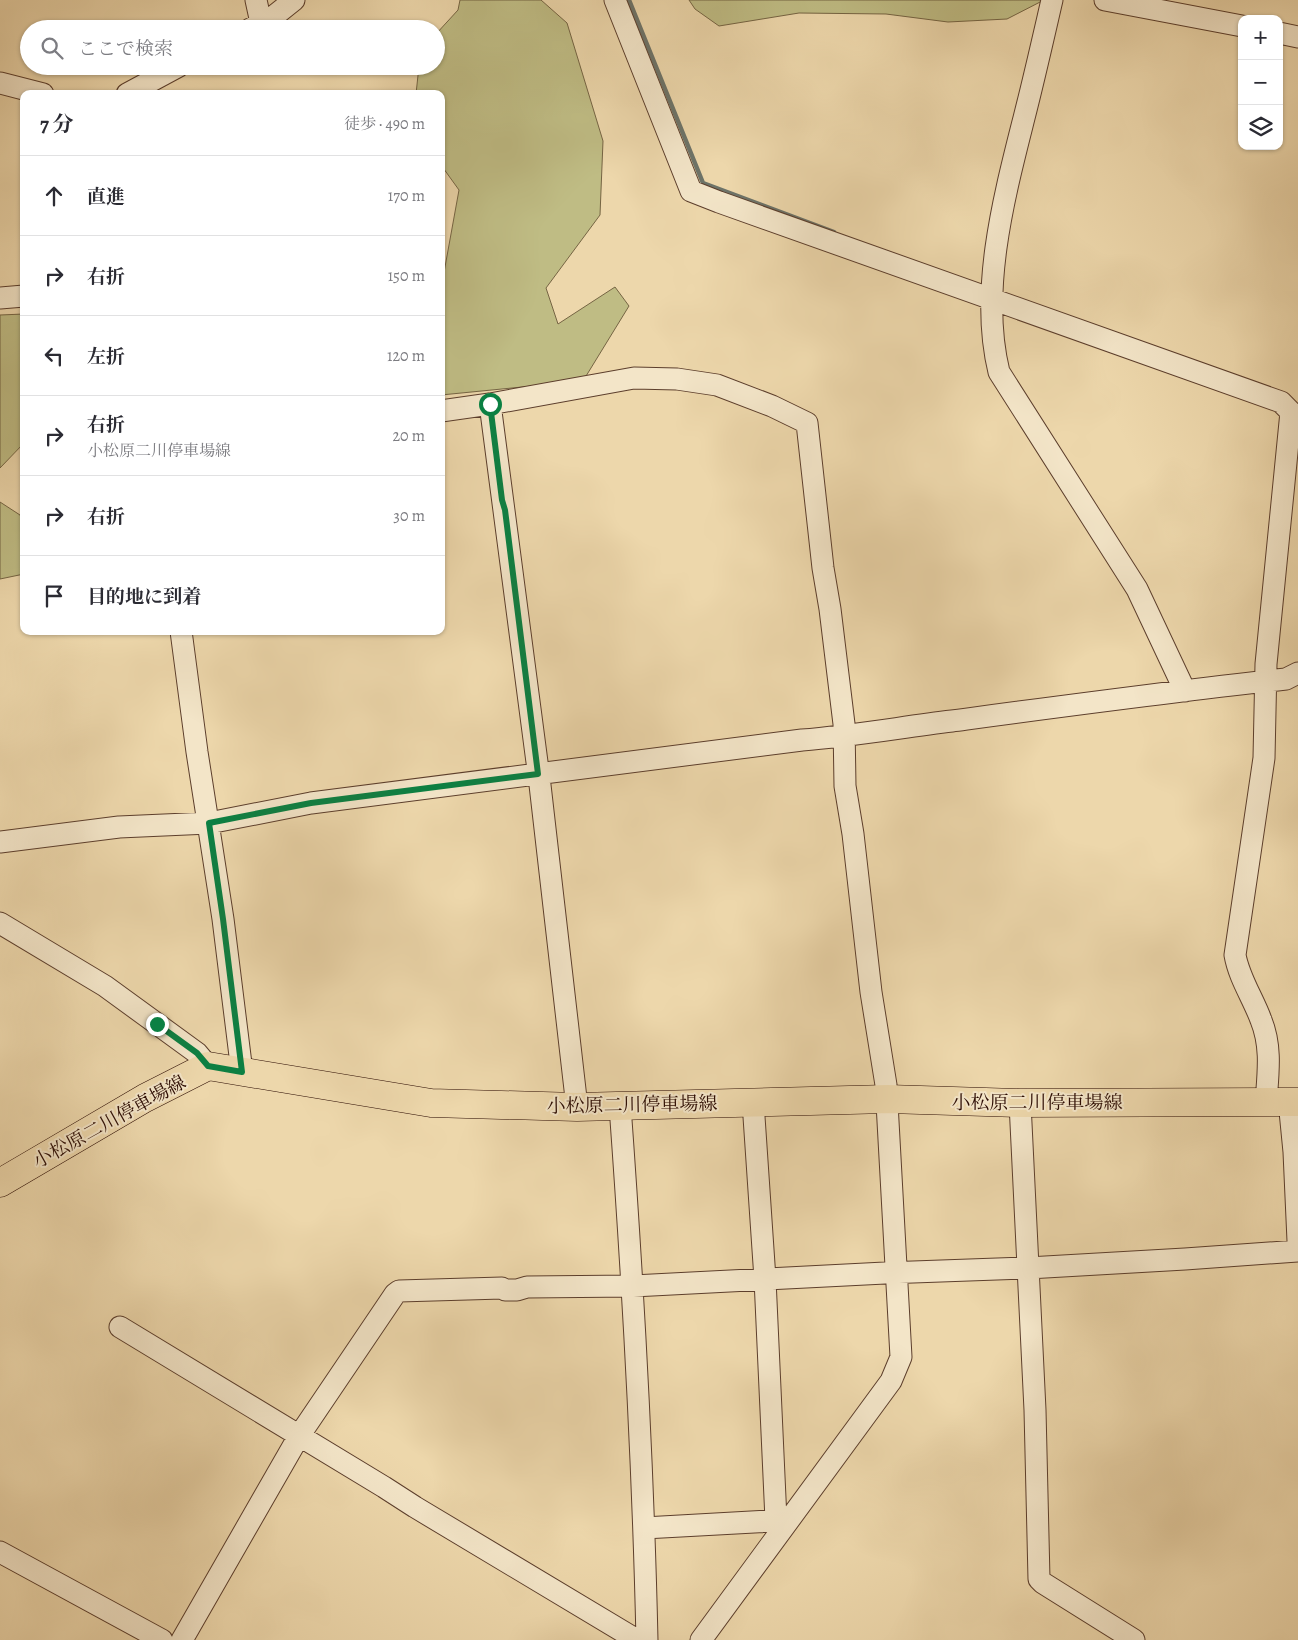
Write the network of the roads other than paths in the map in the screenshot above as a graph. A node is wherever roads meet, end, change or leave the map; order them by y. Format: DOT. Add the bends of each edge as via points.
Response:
graph roads {
  1 [pos="256,0"];
  2 [pos="294,0"];
  3 [pos="615,0"];
  4 [pos="1052,0"];
  5 [pos="1105,0"];
  6 [pos="256,20"];
  7 [pos="267,20"];
  8 [pos="1238,25"];
  9 [pos="1283,34"];
  10 [pos="1298,37"];
  11 [pos="162,75"];
  12 [pos="0,83"];
  13 [pos="27,90"];
  14 [pos="134,90"];
  15 [pos="20,296"];
  16 [pos="0,298"];
  17 [pos="992,299"];
  18 [pos="490,404"];
  19 [pos="445,410"];
  20 [pos="182,635"];
  21 [pos="1284,678"];
  22 [pos="1185,691"];
  23 [pos="844,736"];
  24 [pos="538,774"];
  25 [pos="209,823"];
  26 [pos="0,842"];
  27 [pos="0,923"];
  28 [pos="208,1066"];
  29 [pos="242,1072"];
  30 [pos="888,1099"];
  31 [pos="753,1102"];
  32 [pos="1285,1102"];
  33 [pos="1020,1103"];
  34 [pos="620,1106"];
  35 [pos="577,1107"];
  36 [pos="0,1183"];
  37 [pos="1298,1241"];
  38 [pos="1298,1251"];
  39 [pos="1028,1268"];
  40 [pos="897,1273"];
  41 [pos="765,1279"];
  42 [pos="634,1286"];
  43 [pos="120,1327"];
  44 [pos="299,1436"];
  45 [pos="783,1520"];
  46 [pos="644,1528"];
  47 [pos="0,1552"];
  48 [pos="162,1640"];
  49 [pos="182,1640"];
  50 [pos="637,1640"];
  51 [pos="647,1640"];
  52 [pos="701,1640"];
  53 [pos="1134,1640"];
  1 -- 6 [label="street"];
  2 -- 7 [label="street"];
  3 -- 17 [label="street" via="691,191"];
  4 -- 17 [label="street" via="1009,178 997,242"];
  5 -- 8 [label="street"];
  9 -- 10 [label="street"];
  11 -- 14 [label="street"];
  12 -- 13 [label="street"];
  15 -- 16 [label="street"];
  17 -- 21 [label="street" via="1281,402 1291,412 1266,664"];
  17 -- 22 [label="street" via="994,353 999,372 1137,588"];
  18 -- 19 [label="street"];
  18 -- 23 [label="street" via="634,378 677,379 718,385 806,423"];
  18 -- 24 [label="street"];
  20 -- 25 [label="street"];
  21 -- 22 [label="street"];
  21 -- 32 [label="street" via="1264,758 1235,955 1237,968 1262,1021 1270,1059"];
  22 -- 23 [label="street"];
  23 -- 24 [label="street"];
  23 -- 30 [label="street" via="846,786 871,992"];
  24 -- 25 [label="street" via="311,803"];
  24 -- 35 [label="street"];
  25 -- 26 [label="street" via="118,826"];
  25 -- 29 [label="street"];
  27 -- 28 [label="street" via="105,986 197,1053"];
  28 -- 29 [label="main road, 小松原二川停車場線"];
  28 -- 36 [label="main road, 小松原二川停車場線" via="145,1098"];
  29 -- 35 [label="main road, 小松原二川停車場線" via="431,1103"];
  30 -- 31 [label="main road, 小松原二川停車場線"];
  30 -- 33 [label="main road, 小松原二川停車場線"];
  30 -- 40 [label="street"];
  31 -- 34 [label="main road, 小松原二川停車場線"];
  31 -- 41 [label="street"];
  32 -- 33 [label="main road, 小松原二川停車場線"];
  32 -- 37 [label="street" via="1294,1152"];
  33 -- 39 [label="street"];
  34 -- 35 [label="main road, 小松原二川停車場線"];
  34 -- 42 [label="street"];
  38 -- 39 [label="street"];
  39 -- 40 [label="street"];
  39 -- 53 [label="street" via="1039,1579"];
  40 -- 41 [label="street"];
  40 -- 45 [label="street" via="901,1357 891,1381"];
  41 -- 42 [label="street"];
  41 -- 45 [label="street"];
  42 -- 44 [label="street" via="399,1291"];
  42 -- 46 [label="street"];
  43 -- 44 [label="street"];
  44 -- 49 [label="street"];
  44 -- 50 [label="street"];
  45 -- 46 [label="street"];
  45 -- 52 [label="street"];
  46 -- 51 [label="street"];
  47 -- 48 [label="street"];
}
